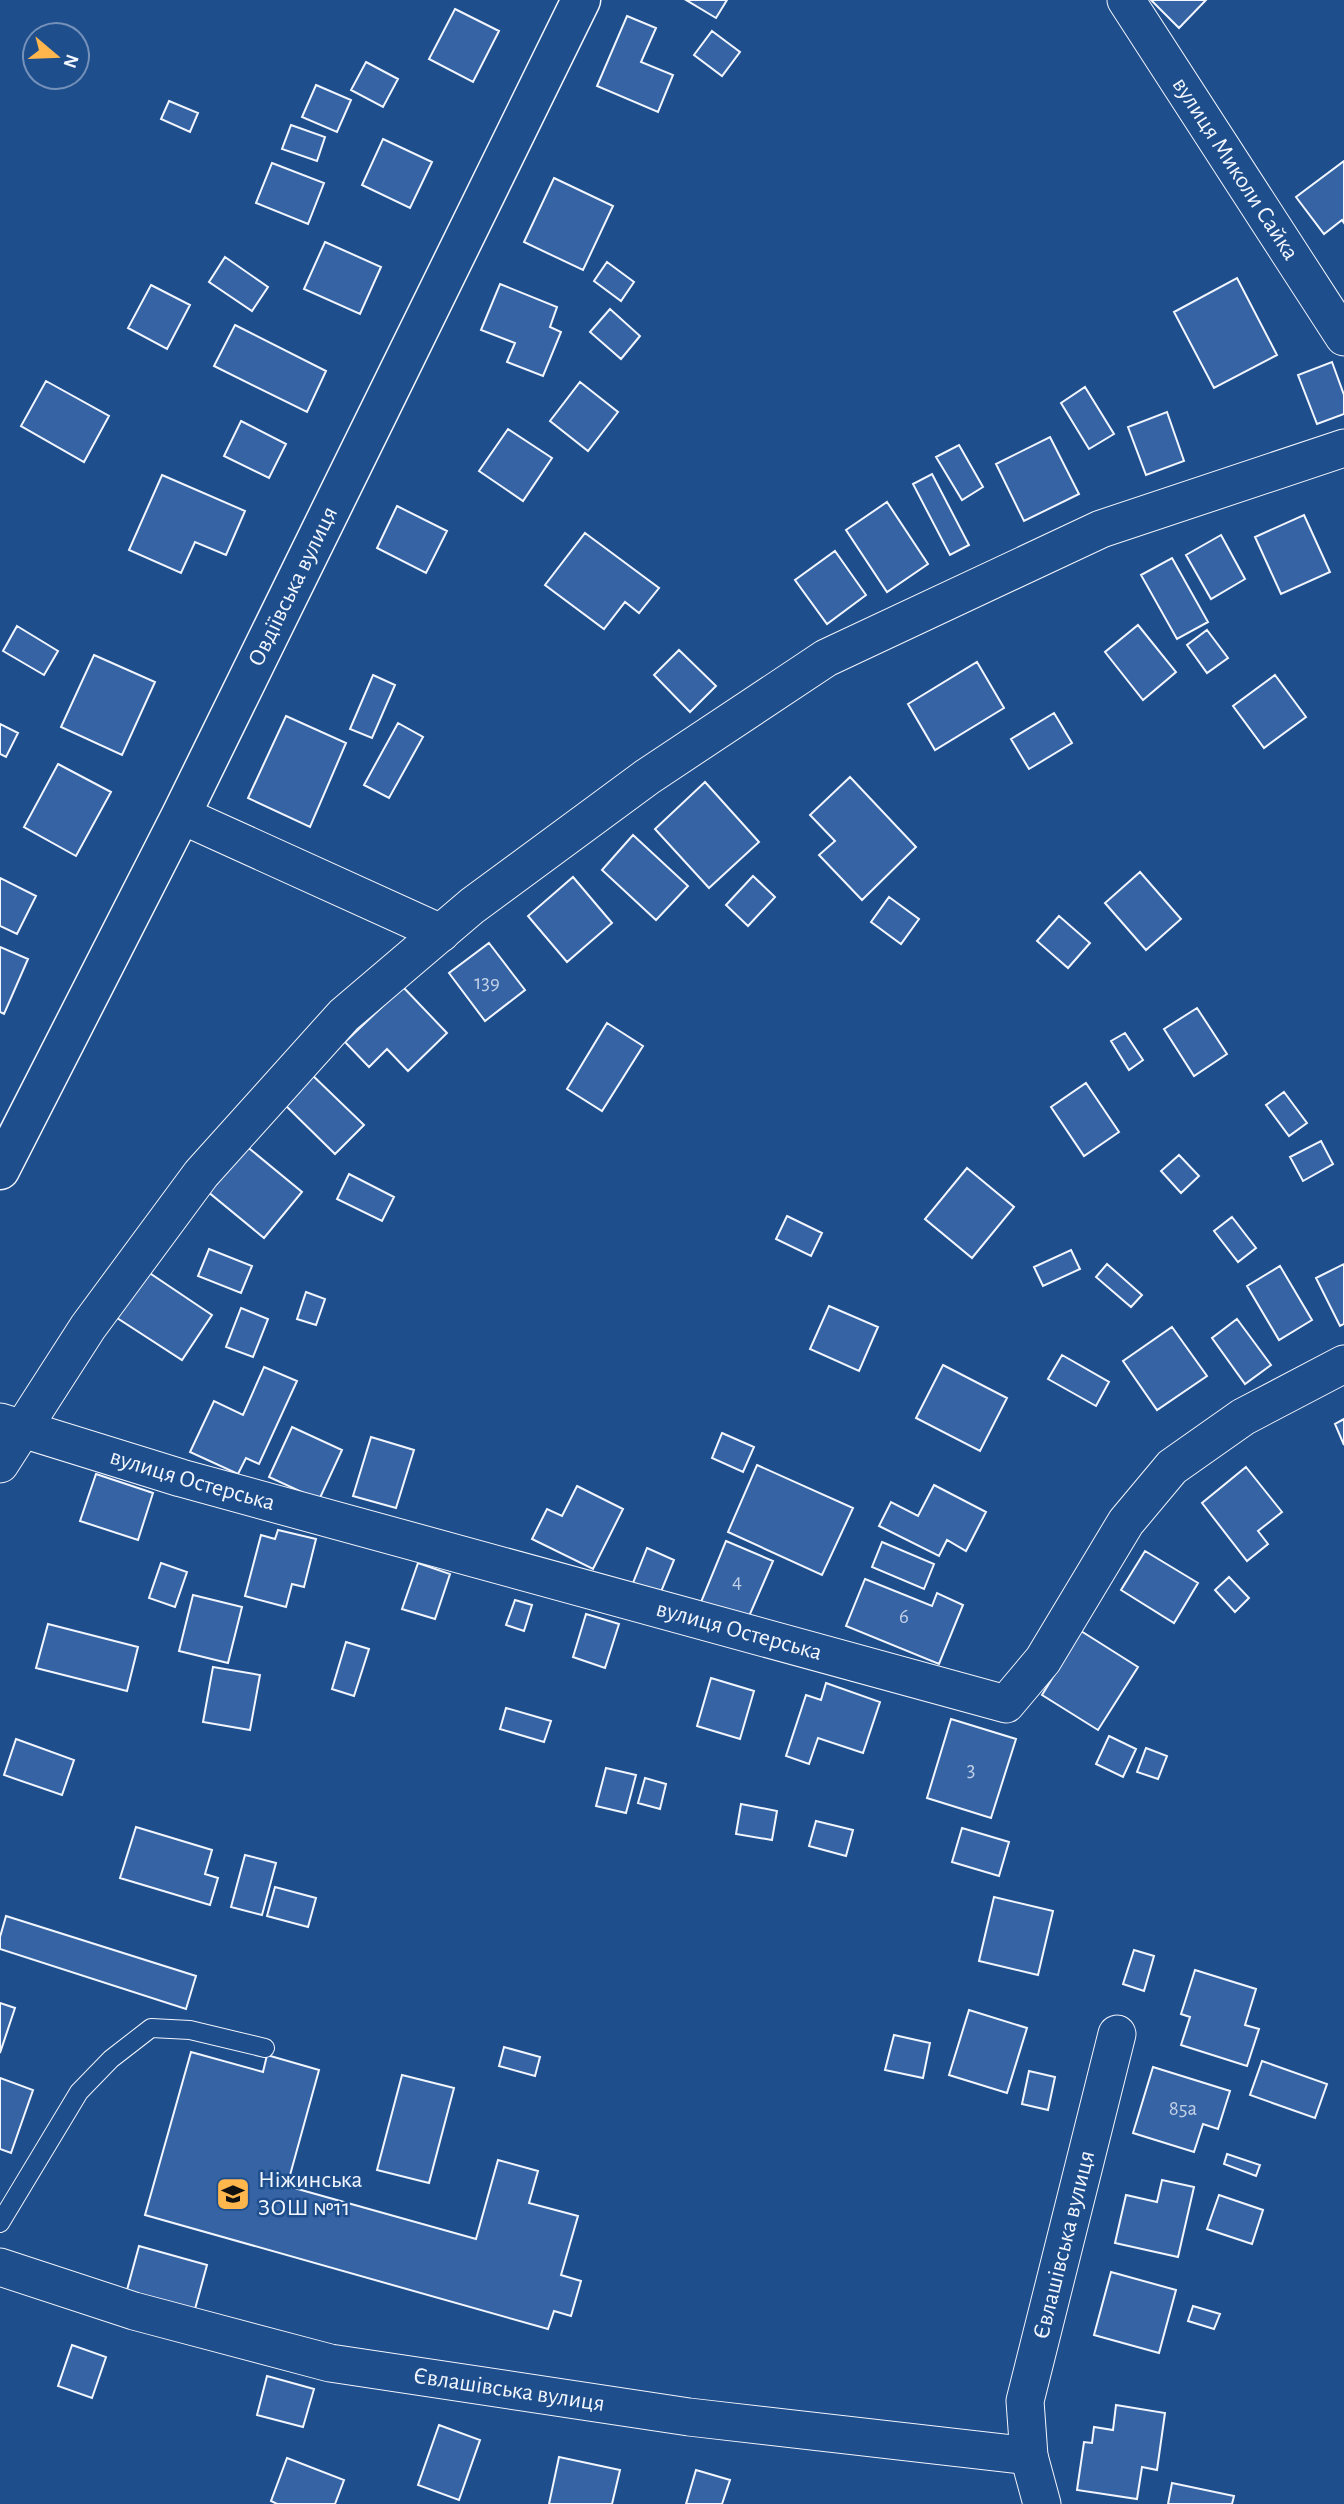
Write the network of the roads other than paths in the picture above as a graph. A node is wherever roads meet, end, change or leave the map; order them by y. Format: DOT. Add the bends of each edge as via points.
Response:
graph roads {
  1 [pos="580,0"];
  2 [pos="1126,0"];
  3 [pos="1344,337"];
  4 [pos="1344,448"];
  5 [pos="181,815"];
  6 [pos="441,933"];
  7 [pos="0,1170"];
  8 [pos="1344,1364"];
  9 [pos="10,1425"];
  10 [pos="0,1464"];
  11 [pos="1117,2034"];
  12 [pos="265,2048"];
  13 [pos="0,2222"];
  14 [pos="0,2267"];
  15 [pos="1029,2456"];
  16 [pos="1042,2504"];
  1 -- 5 [label="main road, Овдіївська вулиця"];
  2 -- 3 [label="street, вулиця Миколи Сайка"];
  4 -- 6 [label="street" via="1101,529 826,659 647,777"];
  5 -- 6 [label="street"];
  5 -- 7 [label="main road, Овдіївська вулиця"];
  6 -- 9 [label="street" via="344,1015 201,1174"];
  8 -- 9 [label="street, вулиця Остерська" via="1243,1417 1172,1467 1126,1522 1043,1660 1006,1704 181,1478"];
  9 -- 10 [label="street"];
  11 -- 15 [label="street, Євлашівська вулиця" via="1025,2402"];
  12 -- 13 [label="lane" via="190,2030 151,2028 79,2092"];
  14 -- 15 [label="street, Євлашівська вулиця" via="134,2311 331,2363 689,2417"];
  15 -- 16 [label="street, Євлашівська вулиця"];
}
